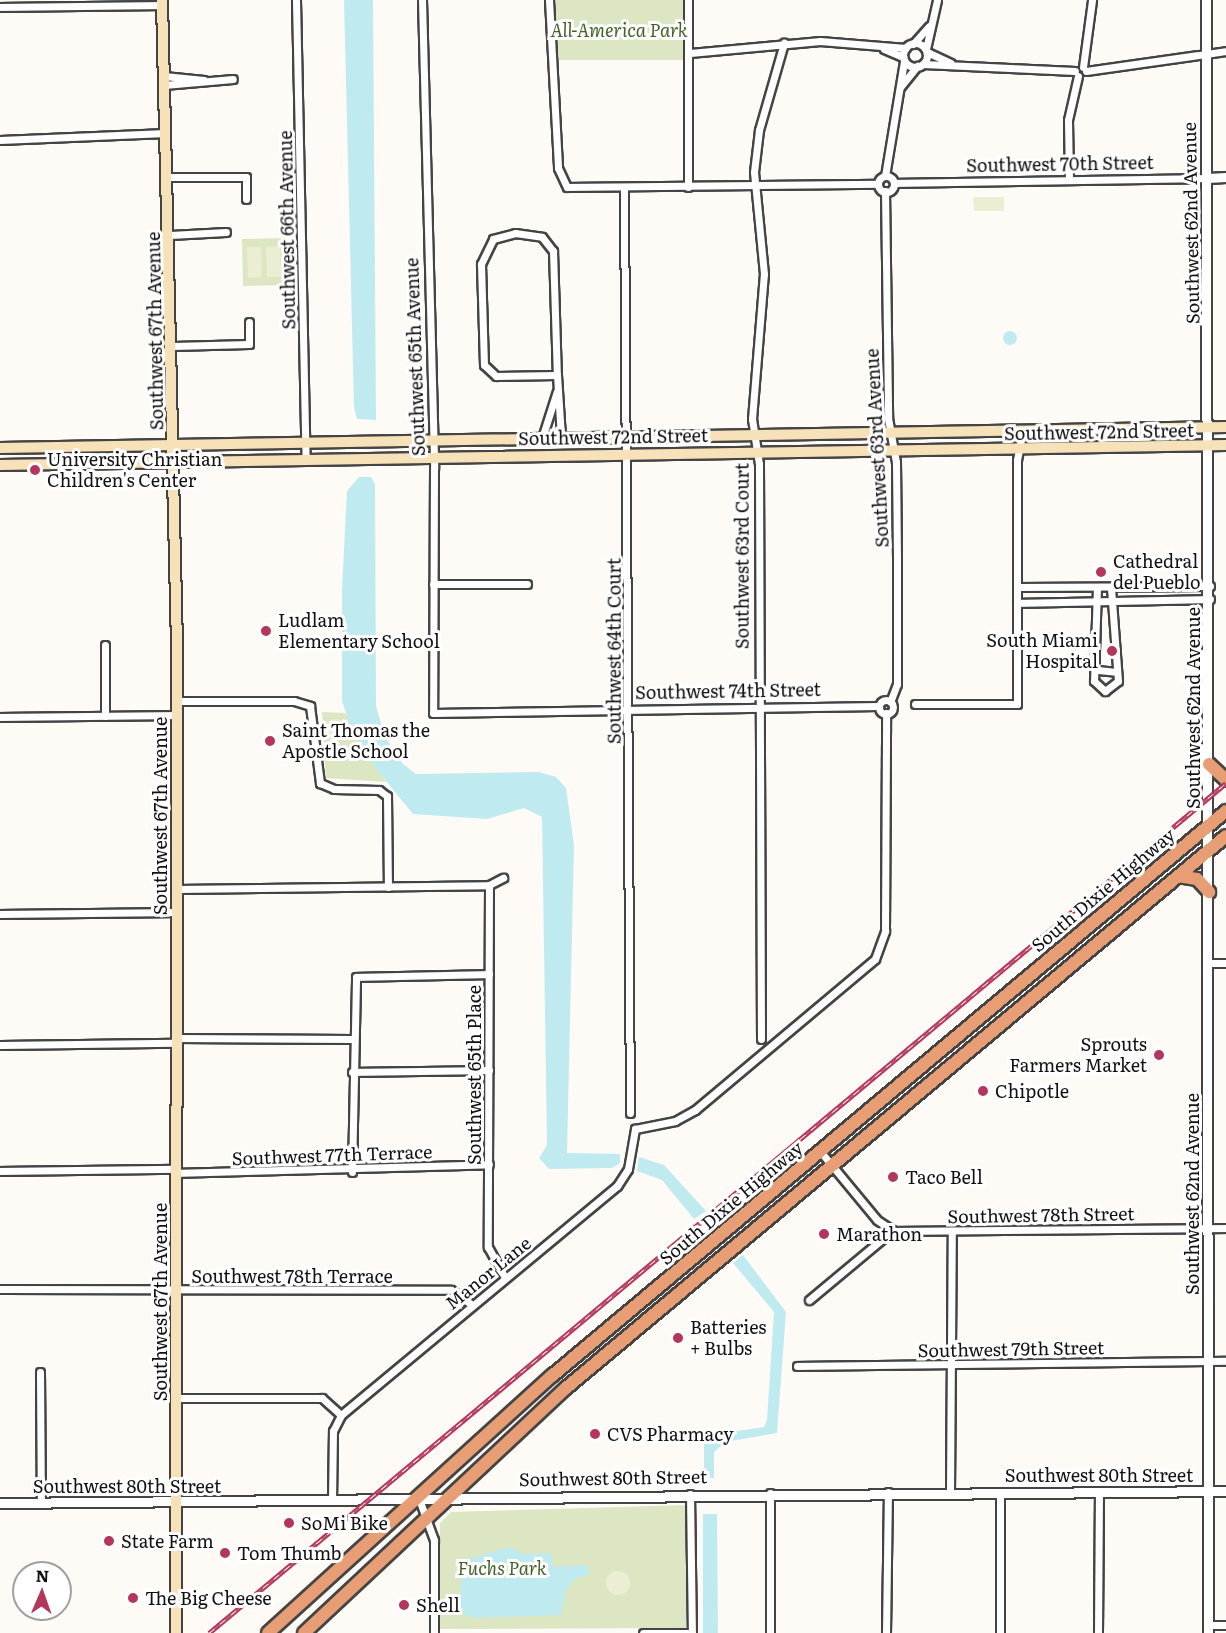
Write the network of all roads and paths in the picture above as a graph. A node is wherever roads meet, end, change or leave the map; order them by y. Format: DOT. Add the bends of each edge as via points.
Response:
graph roads {
  1 [pos="296,0"];
  2 [pos="422,0"];
  3 [pos="549,0"];
  4 [pos="688,0"];
  5 [pos="937,0"];
  6 [pos="1092,0"];
  7 [pos="1206,0"];
  8 [pos="162,2"];
  9 [pos="0,7"];
  10 [pos="928,26"];
  11 [pos="784,43"];
  12 [pos="914,44"];
  13 [pos="906,48"];
  14 [pos="884,49"];
  15 [pos="927,51"];
  16 [pos="1226,51"];
  17 [pos="690,53"];
  18 [pos="1206,54"];
  19 [pos="904,59"];
  20 [pos="951,63"];
  21 [pos="920,65"];
  22 [pos="1084,69"];
  23 [pos="1076,74"];
  24 [pos="233,79"];
  25 [pos="164,80"];
  26 [pos="900,86"];
  27 [pos="166,133"];
  28 [pos="0,140"];
  29 [pos="885,176"];
  30 [pos="167,177"];
  31 [pos="1226,177"];
  32 [pos="1069,178"];
  33 [pos="1207,178"];
  34 [pos="894,183"];
  35 [pos="878,184"];
  36 [pos="754,186"];
  37 [pos="688,187"];
  38 [pos="624,188"];
  39 [pos="885,191"];
  40 [pos="246,199"];
  41 [pos="226,232"];
  42 [pos="170,236"];
  43 [pos="249,322"];
  44 [pos="173,346"];
  45 [pos="557,375"];
  46 [pos="557,391"];
  47 [pos="1210,427"];
  48 [pos="1226,427"];
  49 [pos="1023,430"];
  50 [pos="890,432"];
  51 [pos="753,435"];
  52 [pos="629,436"];
  53 [pos="561,437"];
  54 [pos="542,438"];
  55 [pos="432,439"];
  56 [pos="306,442"];
  57 [pos="174,443"];
  58 [pos="1226,445"];
  59 [pos="1210,446"];
  60 [pos="0,448"];
  61 [pos="893,449"];
  62 [pos="756,451"];
  63 [pos="1017,451"];
  64 [pos="629,453"];
  65 [pos="433,456"];
  66 [pos="306,459"];
  67 [pos="174,460"];
  68 [pos="0,465"];
  69 [pos="434,584"];
  70 [pos="527,584"];
  71 [pos="1111,586"];
  72 [pos="1210,586"];
  73 [pos="1017,587"];
  74 [pos="1097,587"];
  75 [pos="1210,599"];
  76 [pos="1097,600"];
  77 [pos="1111,600"];
  78 [pos="1017,603"];
  79 [pos="105,645"];
  80 [pos="1098,670"];
  81 [pos="1116,672"];
  82 [pos="177,701"];
  83 [pos="890,702"];
  84 [pos="915,704"];
  85 [pos="757,705"];
  86 [pos="879,706"];
  87 [pos="628,708"];
  88 [pos="433,713"];
  89 [pos="886,713"];
  90 [pos="177,715"];
  91 [pos="105,716"];
  92 [pos="0,717"];
  93 [pos="1209,764"];
  94 [pos="1226,780"];
  95 [pos="1226,811"];
  96 [pos="1208,826"];
  97 [pos="1226,836"];
  98 [pos="1209,850"];
  99 [pos="1178,876"];
  100 [pos="503,878"];
  101 [pos="489,885"];
  102 [pos="388,887"];
  103 [pos="177,889"];
  104 [pos="1209,892"];
  105 [pos="177,912"];
  106 [pos="0,914"];
  107 [pos="1209,963"];
  108 [pos="1226,963"];
  109 [pos="489,974"];
  110 [pos="352,1039"];
  111 [pos="761,1039"];
  112 [pos="176,1040"];
  113 [pos="0,1045"];
  114 [pos="489,1070"];
  115 [pos="352,1072"];
  116 [pos="630,1113"];
  117 [pos="820,1151"];
  118 [pos="489,1164"];
  119 [pos="833,1166"];
  120 [pos="0,1171"];
  121 [pos="176,1171"];
  122 [pos="352,1172"];
  123 [pos="627,1172"];
  124 [pos="1209,1228"];
  125 [pos="1226,1228"];
  126 [pos="893,1230"];
  127 [pos="952,1231"];
  128 [pos="504,1276"];
  129 [pos="660,1287"];
  130 [pos="0,1289"];
  131 [pos="177,1290"];
  132 [pos="809,1300"];
  133 [pos="471,1304"];
  134 [pos="625,1339"];
  135 [pos="1226,1361"];
  136 [pos="1209,1362"];
  137 [pos="952,1364"];
  138 [pos="797,1366"];
  139 [pos="40,1372"];
  140 [pos="177,1398"];
  141 [pos="341,1415"];
  142 [pos="1208,1491"];
  143 [pos="1226,1491"];
  144 [pos="888,1492"];
  145 [pos="951,1492"];
  146 [pos="1000,1492"];
  147 [pos="1099,1492"];
  148 [pos="770,1493"];
  149 [pos="690,1494"];
  150 [pos="449,1496"];
  151 [pos="419,1499"];
  152 [pos="332,1501"];
  153 [pos="41,1502"];
  154 [pos="176,1502"];
  155 [pos="0,1503"];
  156 [pos="426,1519"];
  157 [pos="1226,1625"];
  158 [pos="1208,1629"];
  159 [pos="176,1633"];
  160 [pos="268,1633"];
  161 [pos="304,1633"];
  162 [pos="434,1633"];
  163 [pos="643,1633"];
  164 [pos="692,1633"];
  165 [pos="770,1633"];
  166 [pos="886,1633"];
  167 [pos="1000,1633"];
  168 [pos="1098,1633"];
  1 -- 56 [label="street, Southwest 66th Avenue"];
  2 -- 55 [label="street, Southwest 65th Avenue"];
  3 -- 38 [label="street" via="558,168 564,186"];
  4 -- 17 [label="street"];
  5 -- 10 [label="street"];
  6 -- 22 [label="street"];
  7 -- 18 [label="street, Southwest 62nd Avenue"];
  8 -- 9 [label="street"];
  8 -- 25 [label="main road, Southwest 67th Avenue"];
  10 -- 12 [label="street"];
  10 -- 15 [label="street"];
  11 -- 14 [label="street" via="831,41"];
  11 -- 17 [label="street"];
  11 -- 36 [label="street, Southwest 63rd Court" via="759,130"];
  12 -- 13 [label="street"];
  12 -- 15 [label="street"];
  13 -- 14 [label="street"];
  13 -- 19 [label="street"];
  14 -- 19 [label="street"];
  15 -- 20 [label="street"];
  15 -- 21 [label="street"];
  16 -- 18 [label="street"];
  17 -- 37 [label="street"];
  18 -- 22 [label="street"];
  18 -- 33 [label="street, Southwest 62nd Avenue"];
  19 -- 21 [label="street"];
  19 -- 26 [label="street"];
  20 -- 21 [label="street"];
  20 -- 23 [label="street"];
  21 -- 26 [label="street"];
  22 -- 23 [label="street"];
  23 -- 32 [label="street" via="1068,120"];
  24 -- 25 [label="street"];
  25 -- 27 [label="main road, Southwest 67th Avenue"];
  26 -- 29 [label="street"];
  27 -- 28 [label="street"];
  27 -- 30 [label="main road, Southwest 67th Avenue"];
  29 -- 34 [label="street"];
  29 -- 35 [label="street"];
  30 -- 40 [label="street" via="246,177"];
  30 -- 42 [label="main road, Southwest 67th Avenue"];
  31 -- 33 [label="street, Southwest 70th Street"];
  32 -- 33 [label="street, Southwest 70th Street"];
  32 -- 34 [label="street, Southwest 70th Street"];
  33 -- 47 [label="street, Southwest 62nd Avenue"];
  34 -- 39 [label="street"];
  35 -- 36 [label="street"];
  35 -- 39 [label="street"];
  36 -- 37 [label="street"];
  36 -- 51 [label="street, Southwest 63rd Court" via="764,274"];
  37 -- 38 [label="street"];
  38 -- 52 [label="street, Southwest 64th Court"];
  39 -- 50 [label="street, Southwest 63rd Avenue"];
  41 -- 42 [label="street"];
  42 -- 44 [label="main road, Southwest 67th Avenue"];
  43 -- 44 [label="street" via="249,344"];
  44 -- 57 [label="main road, Southwest 67th Avenue"];
  45 -- 45 [label="street" via="496,376 484,365 480,272 493,239 538,235 553,251"];
  45 -- 46 [label="street"];
  46 -- 53 [label="street"];
  46 -- 54 [label="street"];
  47 -- 48 [label="main road, Southwest 72nd Street"];
  47 -- 49 [label="main road, Southwest 72nd Street"];
  47 -- 59 [label="street, Southwest 62nd Avenue"];
  49 -- 50 [label="main road, Southwest 72nd Street"];
  49 -- 63 [label="street"];
  50 -- 51 [label="main road, Southwest 72nd Street"];
  50 -- 61 [label="street, Southwest 63rd Avenue"];
  51 -- 52 [label="main road, Southwest 72nd Street"];
  51 -- 62 [label="street, Southwest 63rd Court"];
  52 -- 53 [label="main road, Southwest 72nd Street"];
  52 -- 64 [label="street, Southwest 64th Court"];
  53 -- 54 [label="main road, Southwest 72nd Street"];
  54 -- 55 [label="main road, Southwest 72nd Street"];
  55 -- 56 [label="main road, Southwest 72nd Street"];
  55 -- 65 [label="street, Southwest 65th Avenue"];
  56 -- 57 [label="main road, Southwest 72nd Street"];
  56 -- 66 [label="street, Southwest 66th Avenue"];
  57 -- 60 [label="main road, Southwest 72nd Street"];
  57 -- 67 [label="main road, Southwest 67th Avenue"];
  58 -- 59 [label="main road, Southwest 72nd Street"];
  59 -- 63 [label="main road, Southwest 72nd Street"];
  59 -- 72 [label="street, Southwest 62nd Avenue"];
  61 -- 62 [label="main road, Southwest 72nd Street"];
  61 -- 63 [label="main road, Southwest 72nd Street"];
  61 -- 83 [label="street, Southwest 63rd Avenue" via="897,684"];
  62 -- 64 [label="main road, Southwest 72nd Street"];
  62 -- 85 [label="street, Southwest 63rd Court"];
  63 -- 73 [label="street"];
  64 -- 65 [label="main road, Southwest 72nd Street"];
  64 -- 87 [label="street, Southwest 64th Court"];
  65 -- 66 [label="main road, Southwest 72nd Street"];
  65 -- 69 [label="street, Southwest 65th Avenue"];
  66 -- 67 [label="main road, Southwest 72nd Street"];
  67 -- 68 [label="main road, Southwest 72nd Street"];
  67 -- 82 [label="main road, Southwest 67th Avenue"];
  69 -- 70 [label="street"];
  69 -- 88 [label="street, Southwest 65th Avenue"];
  71 -- 72 [label="street"];
  71 -- 74 [label="street"];
  71 -- 77 [label="street"];
  72 -- 75 [label="street, Southwest 62nd Avenue"];
  73 -- 74 [label="street"];
  73 -- 78 [label="street"];
  74 -- 76 [label="street"];
  75 -- 77 [label="street"];
  75 -- 93 [label="street, Southwest 62nd Avenue"];
  76 -- 77 [label="street"];
  76 -- 78 [label="street"];
  76 -- 80 [label="street"];
  77 -- 81 [label="street"];
  78 -- 84 [label="street" via="1017,704"];
  79 -- 91 [label="street"];
  80 -- 81 [label="street"];
  80 -- 81 [label="street" via="1095,683 1105,691 1117,684"];
  82 -- 90 [label="main road, Southwest 67th Avenue"];
  82 -- 102 [label="street" via="294,701 312,708 314,768 320,783 334,789 377,789 386,794"];
  83 -- 86 [label="street"];
  83 -- 89 [label="street, Southwest 63rd Avenue" via="892,709"];
  85 -- 86 [label="street, Southwest 74th Street"];
  85 -- 87 [label="street, Southwest 74th Street"];
  85 -- 111 [label="street, Southwest 63rd Court"];
  86 -- 89 [label="street"];
  87 -- 88 [label="street, Southwest 74th Street"];
  87 -- 116 [label="street, Southwest 64th Court"];
  89 -- 123 [label="street, Southwest 63rd Avenue" via="881,949 868,966 695,1110 678,1120 637,1127"];
  90 -- 91 [label="street"];
  90 -- 103 [label="main road, Southwest 67th Avenue"];
  91 -- 92 [label="street"];
  93 -- 94 [label="highway"];
  93 -- 96 [label="street, Southwest 62nd Avenue"];
  95 -- 96 [label="highway, South Dixie Highway"];
  96 -- 98 [label="street, Southwest 62nd Avenue"];
  96 -- 117 [label="highway, South Dixie Highway"];
  97 -- 98 [label="highway, South Dixie Highway"];
  98 -- 99 [label="highway, South Dixie Highway"];
  98 -- 104 [label="street, Southwest 62nd Avenue"];
  99 -- 104 [label="highway" via="1197,879"];
  99 -- 119 [label="highway, South Dixie Highway"];
  100 -- 101 [label="street"];
  101 -- 102 [label="street"];
  101 -- 109 [label="street, Southwest 65th Place"];
  102 -- 103 [label="street"];
  103 -- 105 [label="main road, Southwest 67th Avenue"];
  104 -- 107 [label="street, Southwest 62nd Avenue"];
  105 -- 106 [label="street"];
  105 -- 112 [label="main road, Southwest 67th Avenue"];
  107 -- 108 [label="street"];
  107 -- 124 [label="street, Southwest 62nd Avenue"];
  109 -- 110 [label="street" via="356,977"];
  109 -- 114 [label="street, Southwest 65th Place"];
  110 -- 112 [label="street"];
  110 -- 115 [label="street"];
  112 -- 113 [label="street"];
  112 -- 121 [label="main road, Southwest 67th Avenue"];
  114 -- 115 [label="street"];
  114 -- 118 [label="street, Southwest 65th Place"];
  115 -- 122 [label="street"];
  117 -- 119 [label="street"];
  117 -- 129 [label="highway, South Dixie Highway"];
  118 -- 122 [label="street, Southwest 77th Terrace"];
  118 -- 128 [label="street, Southwest 65th Place" via="489,1252"];
  119 -- 126 [label="street" via="877,1220"];
  119 -- 134 [label="highway, South Dixie Highway"];
  120 -- 121 [label="street, Southwest 77th Terrace"];
  121 -- 122 [label="street, Southwest 77th Terrace"];
  121 -- 131 [label="main road, Southwest 67th Avenue"];
  123 -- 128 [label="street, Manor Lane" via="617,1186"];
  124 -- 125 [label="street, Southwest 78th Street"];
  124 -- 127 [label="street, Southwest 78th Street"];
  124 -- 136 [label="street, Southwest 62nd Avenue"];
  126 -- 127 [label="street, Southwest 78th Street"];
  126 -- 132 [label="street"];
  127 -- 137 [label="street"];
  128 -- 133 [label="street, Manor Lane"];
  129 -- 134 [label="highway" via="627,1324"];
  129 -- 151 [label="highway, South Dixie Highway" via="526,1398"];
  130 -- 131 [label="street, Southwest 78th Terrace"];
  131 -- 133 [label="street, Southwest 78th Terrace" via="451,1290"];
  131 -- 140 [label="main road, Southwest 67th Avenue"];
  133 -- 141 [label="street, Manor Lane"];
  134 -- 150 [label="highway, South Dixie Highway"];
  135 -- 136 [label="street, Southwest 79th Street"];
  136 -- 137 [label="street, Southwest 79th Street"];
  136 -- 142 [label="street, Southwest 62nd Avenue"];
  137 -- 138 [label="street, Southwest 79th Street"];
  137 -- 145 [label="street"];
  139 -- 153 [label="street"];
  140 -- 141 [label="street" via="325,1399"];
  140 -- 154 [label="main road, Southwest 67th Avenue"];
  141 -- 152 [label="street" via="333,1431"];
  142 -- 143 [label="street, Southwest 80th Street"];
  142 -- 147 [label="street, Southwest 80th Street"];
  142 -- 158 [label="street, Southwest 62nd Avenue"];
  144 -- 145 [label="street, Southwest 80th Street"];
  144 -- 148 [label="street, Southwest 80th Street"];
  144 -- 166 [label="street"];
  145 -- 146 [label="street, Southwest 80th Street"];
  146 -- 147 [label="street, Southwest 80th Street"];
  146 -- 167 [label="street"];
  147 -- 168 [label="street"];
  148 -- 149 [label="street, Southwest 80th Street"];
  148 -- 165 [label="street"];
  149 -- 150 [label="street, Southwest 80th Street"];
  149 -- 164 [label="street"];
  150 -- 151 [label="street, Southwest 80th Street"];
  150 -- 156 [label="highway, South Dixie Highway"];
  151 -- 152 [label="street, Southwest 80th Street"];
  151 -- 156 [label="street"];
  151 -- 160 [label="highway, South Dixie Highway"];
  152 -- 154 [label="street, Southwest 80th Street"];
  153 -- 154 [label="street, Southwest 80th Street"];
  153 -- 155 [label="street, Southwest 80th Street"];
  154 -- 159 [label="main road, Southwest 67th Avenue"];
  156 -- 161 [label="highway, South Dixie Highway"];
  156 -- 162 [label="street" via="434,1540"];
  157 -- 158 [label="street"];
  163 -- 164 [label="street"];
}
